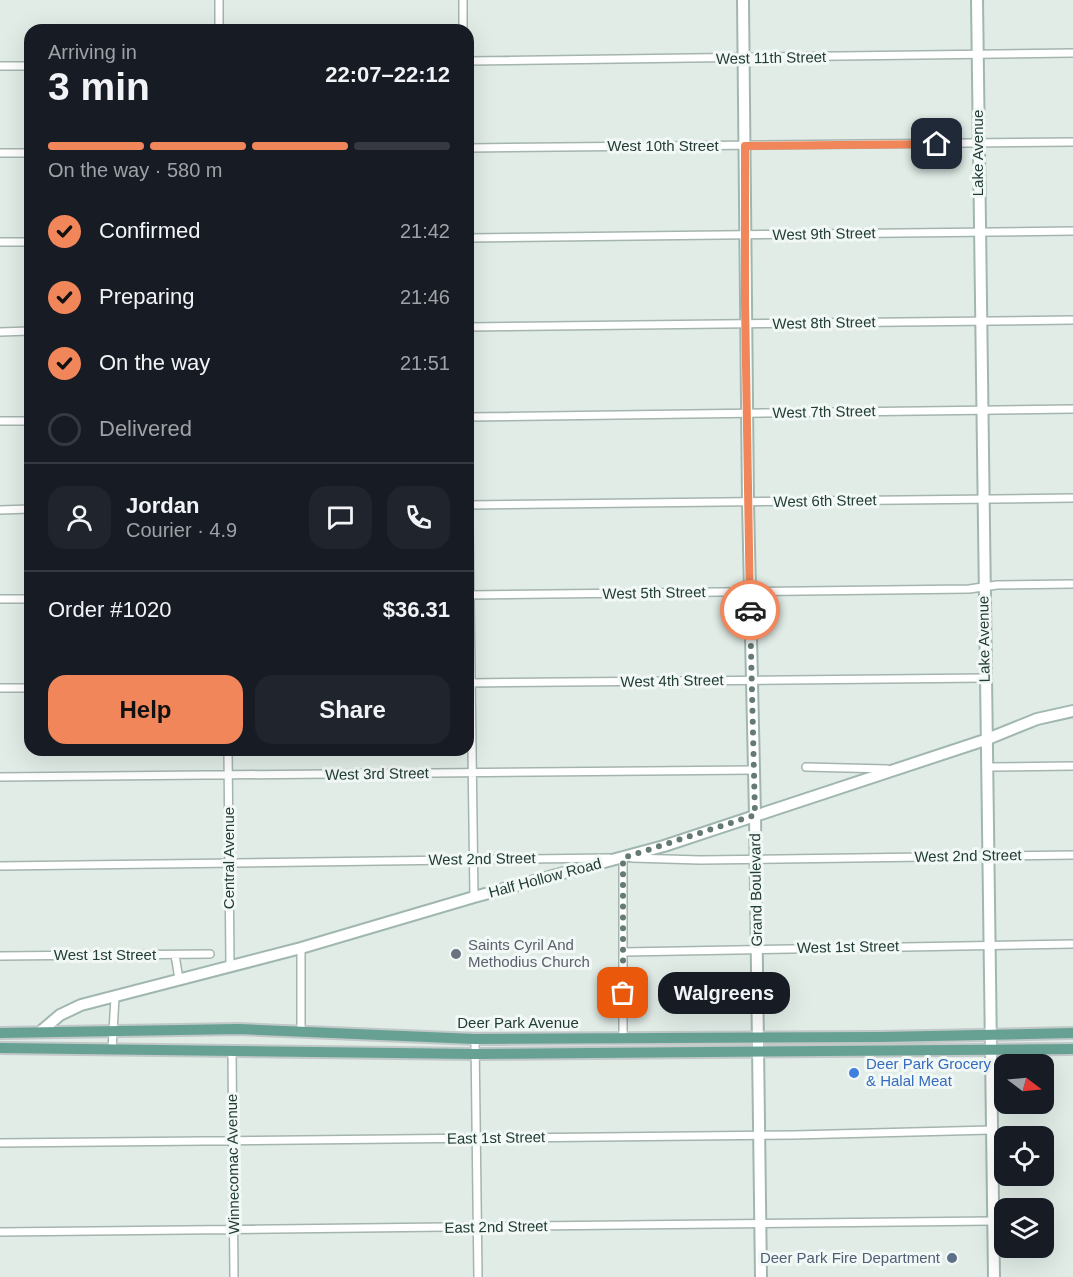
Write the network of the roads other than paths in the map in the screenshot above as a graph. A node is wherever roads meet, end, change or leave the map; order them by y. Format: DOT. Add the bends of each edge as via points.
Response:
graph roads {
  1 [pos="219,0"];
  2 [pos="463,0"];
  3 [pos="742,0"];
  4 [pos="977,0"];
  5 [pos="219,24"];
  6 [pos="463,24"];
  7 [pos="1073,53"];
  8 [pos="978,55"];
  9 [pos="744,58"];
  10 [pos="474,61"];
  11 [pos="0,66"];
  12 [pos="24,66"];
  13 [pos="1073,142"];
  14 [pos="977,143"];
  15 [pos="745,146"];
  16 [pos="474,148"];
  17 [pos="0,153"];
  18 [pos="24,153"];
  19 [pos="979,231"];
  20 [pos="1073,231"];
  21 [pos="745,235"];
  22 [pos="474,238"];
  23 [pos="0,242"];
  24 [pos="24,242"];
  25 [pos="1073,320"];
  26 [pos="981,321"];
  27 [pos="746,324"];
  28 [pos="474,327"];
  29 [pos="24,331"];
  30 [pos="0,332"];
  31 [pos="1073,409"];
  32 [pos="981,410"];
  33 [pos="747,413"];
  34 [pos="474,417"];
  35 [pos="0,421"];
  36 [pos="24,421"];
  37 [pos="1073,498"];
  38 [pos="984,499"];
  39 [pos="748,502"];
  40 [pos="474,505"];
  41 [pos="24,509"];
  42 [pos="0,510"];
  43 [pos="1073,584"];
  44 [pos="984,587"];
  45 [pos="750,592"];
  46 [pos="474,595"];
  47 [pos="0,599"];
  48 [pos="24,599"];
  49 [pos="985,678"];
  50 [pos="751,680"];
  51 [pos="474,683"];
  52 [pos="24,687"];
  53 [pos="0,688"];
  54 [pos="1073,711"];
  55 [pos="986,740"];
  56 [pos="228,756"];
  57 [pos="472,756"];
  58 [pos="1073,766"];
  59 [pos="806,767"];
  60 [pos="987,767"];
  61 [pos="892,769"];
  62 [pos="754,770"];
  63 [pos="472,773"];
  64 [pos="229,775"];
  65 [pos="0,777"];
  66 [pos="755,815"];
  67 [pos="1073,855"];
  68 [pos="989,856"];
  69 [pos="474,858"];
  70 [pos="623,858"];
  71 [pos="755,859"];
  72 [pos="230,864"];
  73 [pos="0,866"];
  74 [pos="474,897"];
  75 [pos="1073,944"];
  76 [pos="991,945"];
  77 [pos="301,948"];
  78 [pos="757,948"];
  79 [pos="624,952"];
  80 [pos="210,954"];
  81 [pos="175,955"];
  82 [pos="0,956"];
  83 [pos="230,965"];
  84 [pos="179,980"];
  85 [pos="115,998"];
  86 [pos="113,1031"];
  87 [pos="301,1031"];
  88 [pos="40,1032"];
  89 [pos="0,1033"];
  90 [pos="1073,1033"];
  91 [pos="991,1035"];
  92 [pos="758,1036"];
  93 [pos="623,1038"];
  94 [pos="476,1039"];
  95 [pos="0,1048"];
  96 [pos="1073,1049"];
  97 [pos="112,1050"];
  98 [pos="758,1050"];
  99 [pos="991,1050"];
  100 [pos="232,1051"];
  101 [pos="475,1054"];
  102 [pos="992,1130"];
  103 [pos="760,1135"];
  104 [pos="477,1138"];
  105 [pos="232,1141"];
  106 [pos="0,1143"];
  107 [pos="993,1221"];
  108 [pos="761,1224"];
  109 [pos="478,1227"];
  110 [pos="234,1229"];
  111 [pos="0,1232"];
  112 [pos="234,1277"];
  113 [pos="478,1277"];
  114 [pos="761,1277"];
  115 [pos="994,1277"];
  1 -- 5 [label="street"];
  2 -- 6 [label="street"];
  3 -- 9 [label="street, Grand Boulevard"];
  4 -- 8 [label="street, Lake Avenue"];
  7 -- 8 [label="street, West 11th Street"];
  8 -- 9 [label="street, West 11th Street"];
  8 -- 14 [label="street, Lake Avenue"];
  9 -- 10 [label="street, West 11th Street"];
  9 -- 15 [label="street, Grand Boulevard"];
  11 -- 12 [label="street"];
  13 -- 14 [label="street, West 10th Street"];
  14 -- 15 [label="street, West 10th Street"];
  14 -- 19 [label="street, Lake Avenue"];
  15 -- 16 [label="street, West 10th Street"];
  15 -- 21 [label="street, Grand Boulevard"];
  17 -- 18 [label="street"];
  19 -- 20 [label="street, West 9th Street"];
  19 -- 21 [label="street, West 9th Street"];
  19 -- 26 [label="street, Lake Avenue"];
  21 -- 22 [label="street, West 9th Street"];
  21 -- 27 [label="street, Grand Boulevard"];
  23 -- 24 [label="street"];
  25 -- 26 [label="street, West 8th Street"];
  26 -- 27 [label="street, West 8th Street"];
  26 -- 32 [label="street, Lake Avenue"];
  27 -- 28 [label="street, West 8th Street"];
  27 -- 33 [label="street, Grand Boulevard"];
  29 -- 30 [label="street"];
  31 -- 32 [label="street, West 7th Street"];
  32 -- 33 [label="street, West 7th Street"];
  32 -- 38 [label="street, Lake Avenue"];
  33 -- 34 [label="street, West 7th Street"];
  33 -- 39 [label="street, Grand Boulevard"];
  35 -- 36 [label="street"];
  37 -- 38 [label="street, West 6th Street"];
  38 -- 39 [label="street, West 6th Street"];
  38 -- 44 [label="street, Lake Avenue"];
  39 -- 40 [label="street, West 6th Street"];
  39 -- 45 [label="street, Grand Boulevard"];
  41 -- 42 [label="street"];
  43 -- 44 [label="street, West 5th Street"];
  44 -- 45 [label="street, West 5th Street"];
  44 -- 49 [label="street, Lake Avenue"];
  45 -- 46 [label="street, West 5th Street"];
  45 -- 50 [label="street, Grand Boulevard"];
  47 -- 48 [label="street"];
  49 -- 50 [label="street, West 4th Street"];
  49 -- 55 [label="street, Lake Avenue"];
  50 -- 51 [label="street, West 4th Street"];
  50 -- 62 [label="street, Grand Boulevard"];
  52 -- 53 [label="street"];
  54 -- 55 [label="street, Half Hollow Road" via="1037,719"];
  55 -- 60 [label="street, Lake Avenue"];
  55 -- 61 [label="street, Half Hollow Road"];
  56 -- 64 [label="street, Central Avenue"];
  57 -- 63 [label="street"];
  58 -- 60 [label="street"];
  59 -- 61 [label="street"];
  60 -- 68 [label="street, Lake Avenue"];
  61 -- 66 [label="street, Half Hollow Road"];
  62 -- 63 [label="street, West 3rd Street"];
  62 -- 66 [label="street, Grand Boulevard"];
  63 -- 64 [label="street, West 3rd Street"];
  63 -- 69 [label="street"];
  64 -- 65 [label="street, West 3rd Street"];
  64 -- 72 [label="street, Central Avenue"];
  66 -- 70 [label="street, Half Hollow Road"];
  66 -- 71 [label="street, Grand Boulevard"];
  67 -- 68 [label="street, West 2nd Street"];
  68 -- 71 [label="street, West 2nd Street"];
  68 -- 76 [label="street, Lake Avenue"];
  69 -- 70 [label="street, West 2nd Street"];
  69 -- 72 [label="street, West 2nd Street"];
  69 -- 74 [label="street"];
  70 -- 71 [label="street, West 2nd Street"];
  70 -- 74 [label="street, Half Hollow Road"];
  70 -- 79 [label="street"];
  71 -- 78 [label="street, Grand Boulevard"];
  72 -- 73 [label="street, West 2nd Street"];
  72 -- 83 [label="street, Central Avenue"];
  74 -- 77 [label="street, Half Hollow Road"];
  75 -- 76 [label="street, West 1st Street"];
  76 -- 78 [label="street, West 1st Street"];
  76 -- 91 [label="street, Lake Avenue"];
  77 -- 83 [label="street, Half Hollow Road"];
  77 -- 87 [label="street"];
  78 -- 79 [label="street, West 1st Street"];
  78 -- 92 [label="street, Grand Boulevard"];
  79 -- 93 [label="street"];
  80 -- 81 [label="street, West 1st Street"];
  81 -- 82 [label="street, West 1st Street"];
  81 -- 84 [label="street"];
  83 -- 84 [label="street, Half Hollow Road"];
  84 -- 85 [label="street, Half Hollow Road"];
  85 -- 86 [label="street"];
  85 -- 88 [label="street, Half Hollow Road" via="81,1005 57,1017"];
  86 -- 87 [label="main road, Deer Park Avenue"];
  86 -- 88 [label="main road, Deer Park Avenue"];
  86 -- 97 [label="street"];
  87 -- 94 [label="main road, Deer Park Avenue"];
  88 -- 89 [label="main road, Deer Park Avenue"];
  90 -- 91 [label="main road, Deer Park Avenue"];
  91 -- 92 [label="main road, Deer Park Avenue"];
  91 -- 99 [label="street, Lake Avenue"];
  92 -- 93 [label="main road, Deer Park Avenue"];
  92 -- 98 [label="street, Grand Boulevard"];
  93 -- 94 [label="main road, Deer Park Avenue"];
  94 -- 101 [label="street"];
  95 -- 97 [label="main road, Deer Park Avenue"];
  96 -- 99 [label="main road, Deer Park Avenue"];
  97 -- 100 [label="main road, Deer Park Avenue"];
  98 -- 99 [label="main road, Deer Park Avenue"];
  98 -- 101 [label="main road, Deer Park Avenue"];
  98 -- 103 [label="street, Grand Boulevard"];
  99 -- 102 [label="street, Lake Avenue"];
  100 -- 101 [label="main road, Deer Park Avenue"];
  100 -- 105 [label="street, Winnecomac Avenue"];
  101 -- 104 [label="street"];
  102 -- 103 [label="street, East 1st Street"];
  102 -- 107 [label="street, Lake Avenue"];
  103 -- 104 [label="street, East 1st Street"];
  103 -- 108 [label="street, Grand Boulevard"];
  104 -- 105 [label="street, East 1st Street"];
  104 -- 109 [label="street"];
  105 -- 106 [label="street, East 1st Street"];
  105 -- 110 [label="street, Winnecomac Avenue"];
  107 -- 108 [label="street, East 2nd Street"];
  107 -- 115 [label="street, Lake Avenue"];
  108 -- 109 [label="street, East 2nd Street"];
  108 -- 114 [label="street, Grand Boulevard"];
  109 -- 110 [label="street, East 2nd Street"];
  109 -- 113 [label="street"];
  110 -- 111 [label="street, East 2nd Street"];
  110 -- 112 [label="street, Winnecomac Avenue"];
}
